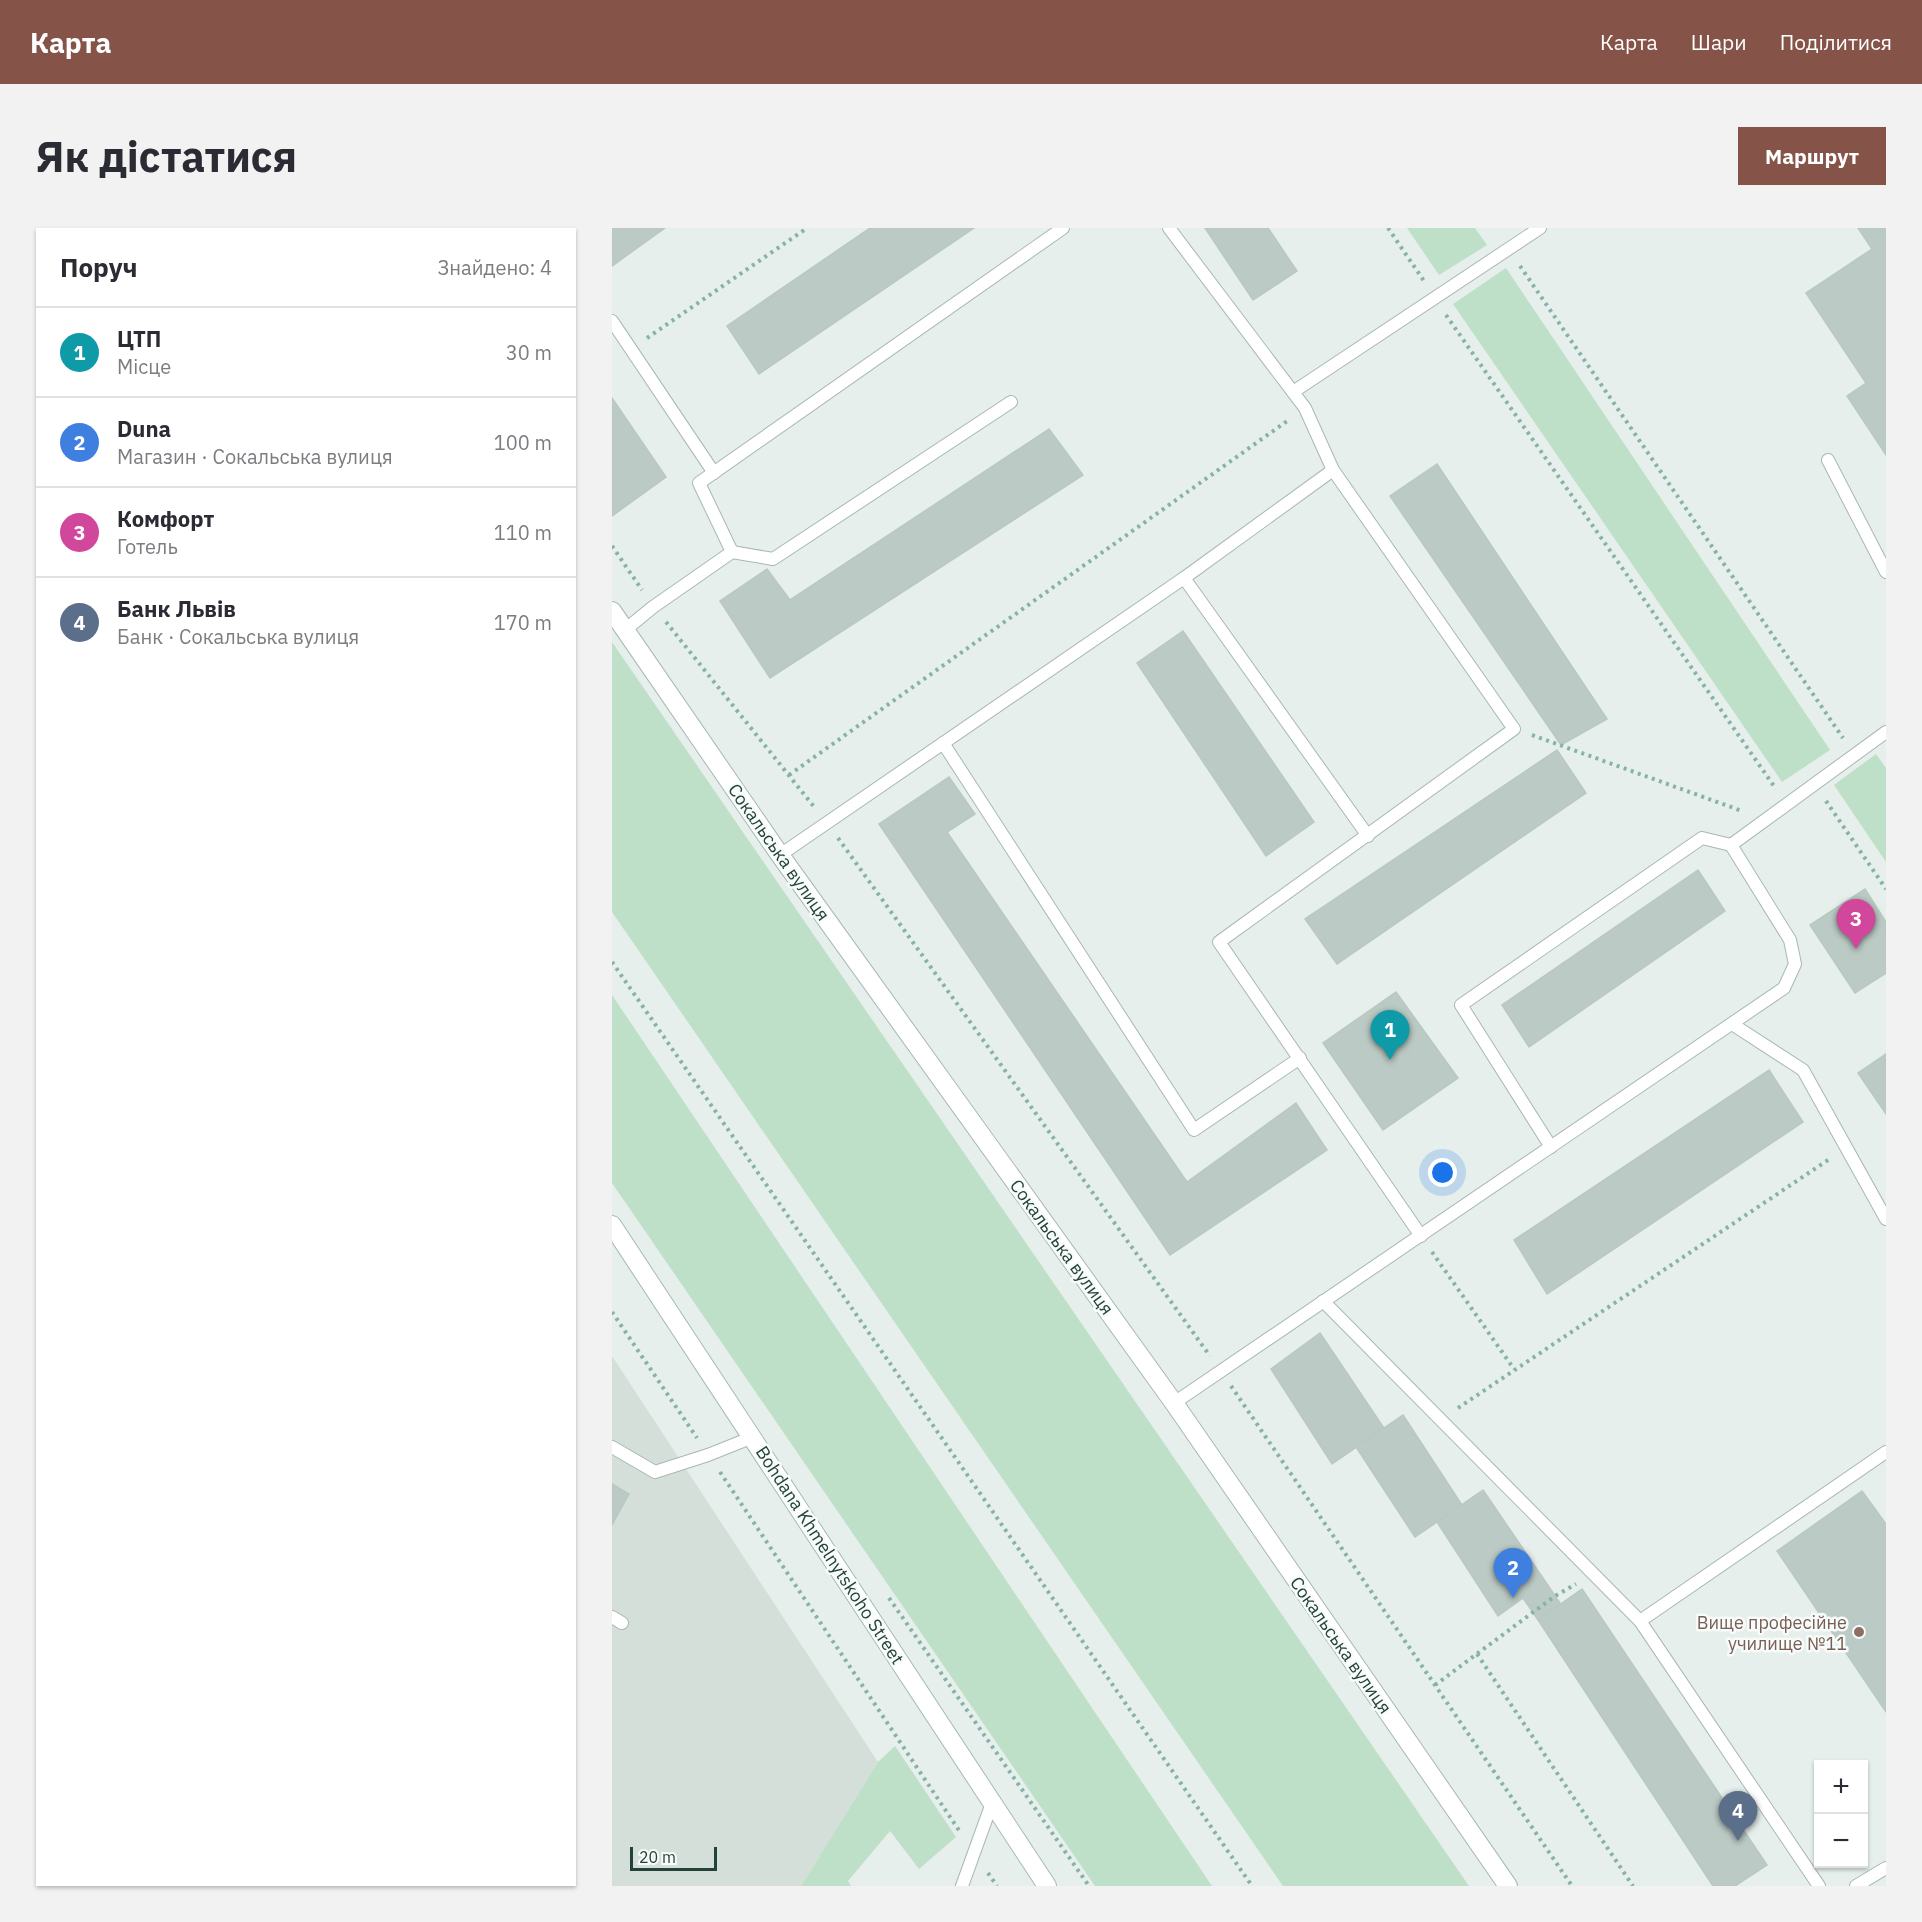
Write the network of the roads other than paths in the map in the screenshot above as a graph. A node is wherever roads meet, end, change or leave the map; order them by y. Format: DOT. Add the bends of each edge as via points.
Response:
graph roads {
  1 [pos="1064,228"];
  2 [pos="1169,228"];
  3 [pos="1540,228"];
  4 [pos="612,321"];
  5 [pos="1293,392"];
  6 [pos="1011,402"];
  7 [pos="1828,460"];
  8 [pos="1333,470"];
  9 [pos="714,473"];
  10 [pos="732,552"];
  11 [pos="1886,572"];
  12 [pos="1184,578"];
  13 [pos="612,611"];
  14 [pos="625,630"];
  15 [pos="1886,732"];
  16 [pos="943,743"];
  17 [pos="1368,836"];
  18 [pos="1731,844"];
  19 [pos="780,855"];
  20 [pos="1732,1024"];
  21 [pos="1300,1058"];
  22 [pos="1551,1147"];
  23 [pos="1886,1219"];
  24 [pos="612,1225"];
  25 [pos="1421,1236"];
  26 [pos="1323,1301"];
  27 [pos="1174,1402"];
  28 [pos="753,1437"];
  29 [pos="612,1447"];
  30 [pos="1886,1452"];
  31 [pos="1640,1621"];
  32 [pos="992,1803"];
  33 [pos="1886,1868"];
  34 [pos="962,1886"];
  35 [pos="1047,1886"];
  36 [pos="1508,1886"];
  37 [pos="1819,1886"];
  38 [pos="1856,1886"];
  1 -- 9 [label="lane"];
  2 -- 5 [label="lane"];
  3 -- 5 [label="lane"];
  4 -- 9 [label="lane"];
  5 -- 8 [label="lane" via="1305,408"];
  6 -- 10 [label="lane" via="773,559"];
  7 -- 11 [label="lane"];
  8 -- 12 [label="lane"];
  8 -- 17 [label="lane" via="1514,729"];
  9 -- 10 [label="lane" via="699,483"];
  10 -- 14 [label="lane"];
  12 -- 16 [label="lane"];
  12 -- 17 [label="lane"];
  13 -- 14 [label="street, Сокальська вулиця"];
  14 -- 19 [label="street, Сокальська вулиця"];
  15 -- 18 [label="lane"];
  16 -- 19 [label="lane"];
  16 -- 21 [label="lane" via="1194,1130"];
  17 -- 21 [label="lane" via="1219,942"];
  18 -- 20 [label="lane" via="1790,940 1795,964 1784,988"];
  18 -- 22 [label="lane" via="1702,838 1461,1005"];
  19 -- 27 [label="street, Сокальська вулиця"];
  20 -- 22 [label="lane"];
  20 -- 23 [label="lane" via="1803,1070"];
  21 -- 25 [label="lane"];
  22 -- 25 [label="lane"];
  24 -- 28 [label="street, Bohdana Khmelnytskoho Street"];
  25 -- 26 [label="lane"];
  26 -- 27 [label="lane"];
  26 -- 31 [label="lane"];
  27 -- 36 [label="street, Сокальська вулиця"];
  28 -- 29 [label="lane" via="655,1472"];
  28 -- 32 [label="street, Bohdana Khmelnytskoho Street"];
  30 -- 31 [label="lane"];
  31 -- 37 [label="lane"];
  32 -- 34 [label="lane"];
  32 -- 35 [label="street, Bohdana Khmelnytskoho Street"];
  33 -- 38 [label="lane"];
}
